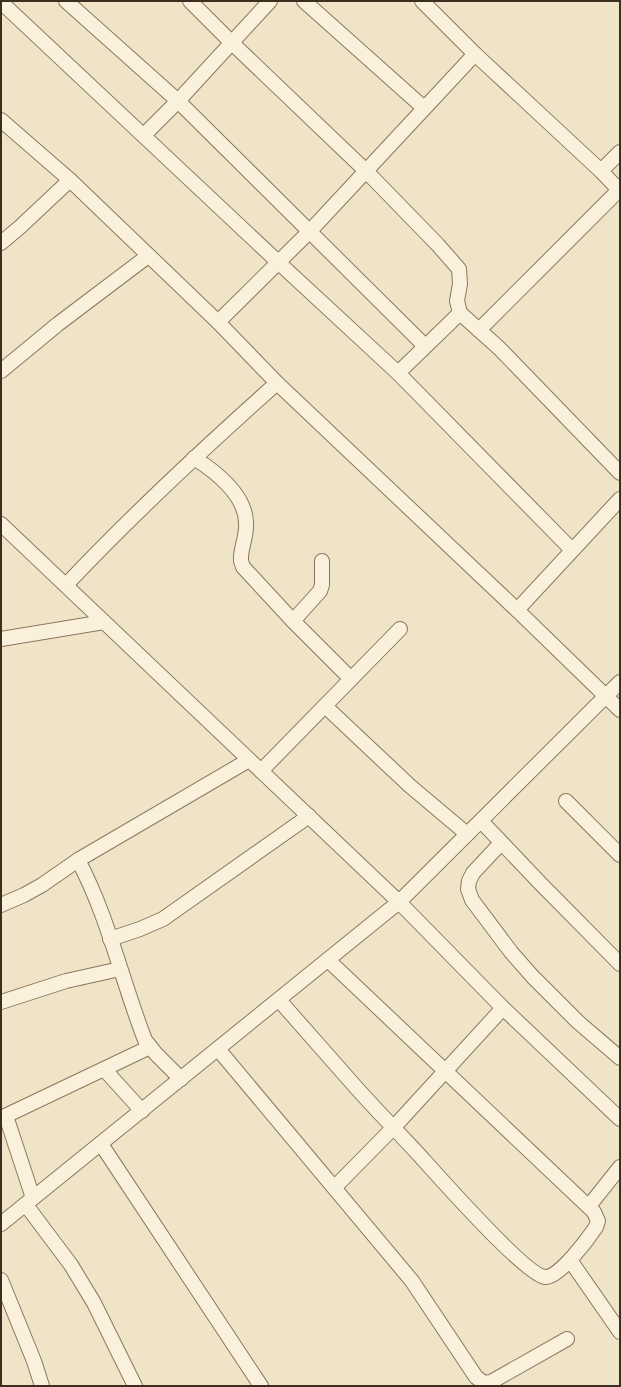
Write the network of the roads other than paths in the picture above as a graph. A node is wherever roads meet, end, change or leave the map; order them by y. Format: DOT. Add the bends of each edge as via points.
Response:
graph roads {
  1 [pos="66,1"];
  2 [pos="190,1"];
  3 [pos="270,1"];
  4 [pos="304,1"];
  5 [pos="422,1"];
  6 [pos="2,3"];
  7 [pos="232,43"];
  8 [pos="475,54"];
  9 [pos="178,101"];
  10 [pos="424,108"];
  11 [pos="2,124"];
  12 [pos="144,135"];
  13 [pos="620,152"];
  14 [pos="600,170"];
  15 [pos="366,172"];
  16 [pos="70,180"];
  17 [pos="620,190"];
  18 [pos="310,231"];
  19 [pos="1,243"];
  20 [pos="148,256"];
  21 [pos="278,262"];
  22 [pos="460,312"];
  23 [pos="218,322"];
  24 [pos="480,330"];
  25 [pos="425,346"];
  26 [pos="1,371"];
  27 [pos="398,373"];
  28 [pos="277,383"];
  29 [pos="194,458"];
  30 [pos="620,473"];
  31 [pos="620,499"];
  32 [pos="1,524"];
  33 [pos="572,550"];
  34 [pos="322,561"];
  35 [pos="66,586"];
  36 [pos="517,610"];
  37 [pos="293,621"];
  38 [pos="104,622"];
  39 [pos="400,629"];
  40 [pos="1,639"];
  41 [pos="351,679"];
  42 [pos="620,682"];
  43 [pos="606,696"];
  44 [pos="325,706"];
  45 [pos="620,710"];
  46 [pos="249,760"];
  47 [pos="261,771"];
  48 [pos="566,802"];
  49 [pos="309,816"];
  50 [pos="481,821"];
  51 [pos="467,834"];
  52 [pos="501,843"];
  53 [pos="620,855"];
  54 [pos="78,860"];
  55 [pos="399,902"];
  56 [pos="1,905"];
  57 [pos="110,939"];
  58 [pos="328,960"];
  59 [pos="620,964"];
  60 [pos="120,969"];
  61 [pos="279,1000"];
  62 [pos="1,1002"];
  63 [pos="503,1008"];
  64 [pos="150,1047"];
  65 [pos="218,1049"];
  66 [pos="620,1058"];
  67 [pos="104,1069"];
  68 [pos="446,1072"];
  69 [pos="181,1079"];
  70 [pos="142,1111"];
  71 [pos="3,1117"];
  72 [pos="620,1119"];
  73 [pos="394,1127"];
  74 [pos="101,1144"];
  75 [pos="620,1167"];
  76 [pos="334,1187"];
  77 [pos="29,1201"];
  78 [pos="589,1206"];
  79 [pos="1,1224"];
  80 [pos="570,1260"];
  81 [pos="1,1280"];
  82 [pos="620,1332"];
  83 [pos="567,1339"];
  84 [pos="42,1386"];
  85 [pos="134,1386"];
  86 [pos="261,1386"];
  1 -- 9 [label="street"];
  2 -- 7 [label="street"];
  3 -- 7 [label="street"];
  4 -- 10 [label="street"];
  5 -- 8 [label="street"];
  6 -- 12 [label="street"];
  7 -- 9 [label="street"];
  7 -- 15 [label="street"];
  8 -- 10 [label="street"];
  8 -- 14 [label="street"];
  9 -- 12 [label="street"];
  9 -- 18 [label="street"];
  10 -- 15 [label="street"];
  11 -- 16 [label="street"];
  12 -- 21 [label="street"];
  13 -- 14 [label="street"];
  14 -- 17 [label="street"];
  15 -- 18 [label="street"];
  15 -- 22 [label="street" via="456,265 460,273 457,301"];
  16 -- 19 [label="street"];
  16 -- 20 [label="street"];
  17 -- 24 [label="street"];
  18 -- 21 [label="street"];
  18 -- 25 [label="street"];
  20 -- 23 [label="street"];
  20 -- 26 [label="street"];
  21 -- 23 [label="street"];
  21 -- 27 [label="street"];
  22 -- 24 [label="street"];
  22 -- 25 [label="street"];
  23 -- 28 [label="street"];
  24 -- 30 [label="street"];
  25 -- 27 [label="street"];
  27 -- 33 [label="street"];
  28 -- 29 [label="street"];
  28 -- 36 [label="street"];
  29 -- 35 [label="street" via="103,546"];
  29 -- 37 [label="street" via="221,477 242,506 246,523 241,562 243,567"];
  31 -- 33 [label="street"];
  32 -- 35 [label="street"];
  33 -- 36 [label="street"];
  34 -- 37 [label="street" via="320,591"];
  35 -- 38 [label="street"];
  36 -- 43 [label="street"];
  37 -- 41 [label="street"];
  38 -- 40 [label="street"];
  38 -- 46 [label="street"];
  39 -- 41 [label="street"];
  41 -- 44 [label="street"];
  42 -- 43 [label="street"];
  43 -- 45 [label="street"];
  43 -- 50 [label="street"];
  44 -- 47 [label="street"];
  44 -- 51 [label="street" via="410,786"];
  46 -- 47 [label="street"];
  46 -- 54 [label="street"];
  47 -- 49 [label="street"];
  48 -- 53 [label="street"];
  49 -- 55 [label="street"];
  49 -- 57 [label="street" via="163,919"];
  50 -- 51 [label="street"];
  50 -- 52 [label="street"];
  51 -- 55 [label="street"];
  52 -- 59 [label="street"];
  52 -- 66 [label="street" via="473,873 468,889 472,900 533,977 578,1022"];
  54 -- 56 [label="street" via="42,885"];
  54 -- 57 [label="street"];
  55 -- 58 [label="street"];
  55 -- 63 [label="street"];
  57 -- 60 [label="street"];
  58 -- 61 [label="street"];
  58 -- 68 [label="street"];
  60 -- 62 [label="street" via="66,981"];
  60 -- 64 [label="street" via="145,1040"];
  61 -- 65 [label="street"];
  61 -- 73 [label="street"];
  63 -- 68 [label="street"];
  63 -- 72 [label="street"];
  64 -- 67 [label="street"];
  64 -- 69 [label="street"];
  65 -- 69 [label="street"];
  65 -- 76 [label="street"];
  67 -- 70 [label="street"];
  67 -- 71 [label="street"];
  68 -- 73 [label="street"];
  68 -- 78 [label="street"];
  69 -- 70 [label="street"];
  70 -- 74 [label="street"];
  71 -- 77 [label="street"];
  73 -- 76 [label="street"];
  73 -- 80 [label="street" via="468,1208 514,1255 535,1272 543,1276 552,1276"];
  74 -- 77 [label="street"];
  74 -- 86 [label="street"];
  75 -- 78 [label="street"];
  76 -- 83 [label="street" via="412,1281 476,1377 484,1383 491,1382"];
  77 -- 79 [label="street"];
  77 -- 85 [label="street" via="94,1303"];
  78 -- 80 [label="street" via="598,1221 596,1227"];
  80 -- 82 [label="street"];
  81 -- 84 [label="street"];
}
